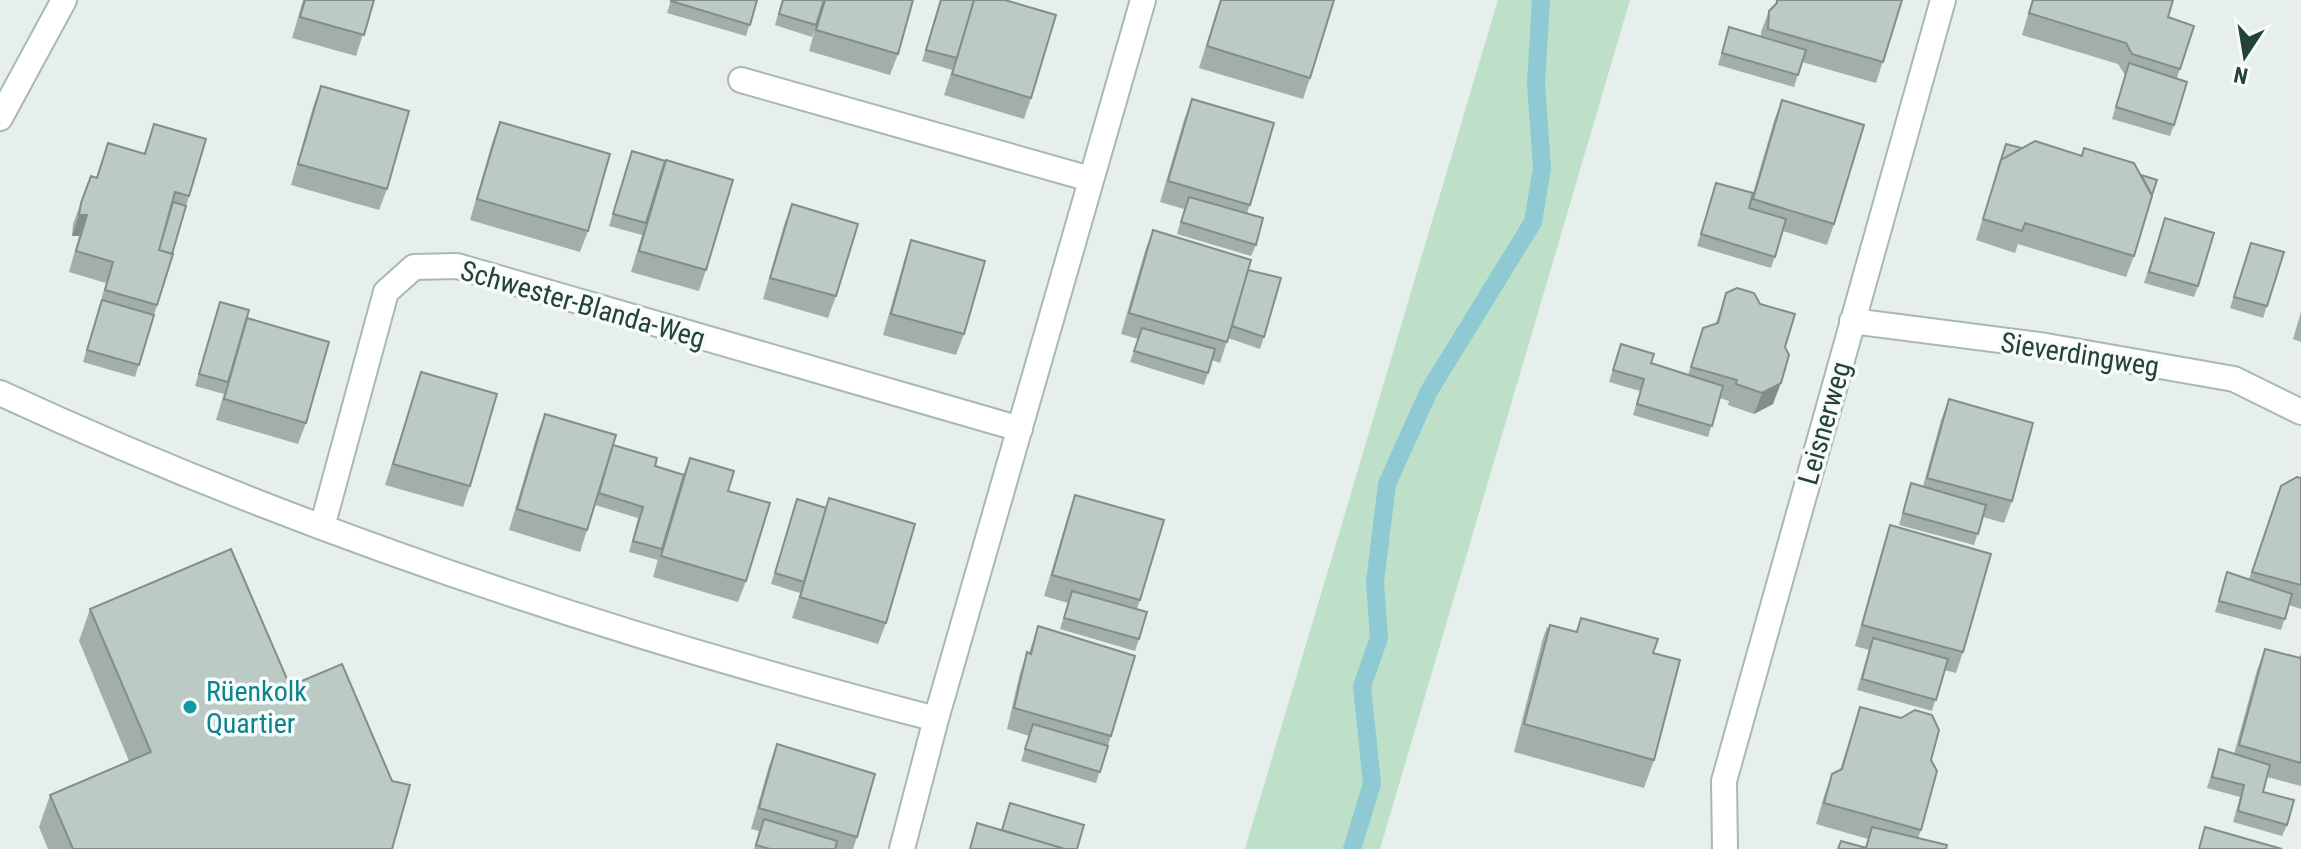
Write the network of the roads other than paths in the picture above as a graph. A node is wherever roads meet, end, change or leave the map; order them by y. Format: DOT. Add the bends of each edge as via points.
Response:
graph roads {
  1 [pos="64,0"];
  2 [pos="1143,0"];
  3 [pos="1943,0"];
  4 [pos="741,80"];
  5 [pos="0,118"];
  6 [pos="1090,179"];
  7 [pos="1852,321"];
  8 [pos="0,393"];
  9 [pos="2301,412"];
  10 [pos="1020,429"];
  11 [pos="322,527"];
  12 [pos="936,719"];
  13 [pos="902,849"];
  14 [pos="1725,849"];
  1 -- 5 [label="street"];
  2 -- 6 [label="street"];
  3 -- 7 [label="street, Leisnerweg"];
  4 -- 6 [label="street"];
  6 -- 10 [label="street"];
  7 -- 9 [label="street, Sieverdingweg" via="2046,346 2234,379"];
  7 -- 14 [label="street, Leisnerweg" via="1724,781"];
  8 -- 11 [label="street" via="126,451"];
  10 -- 11 [label="street, Schwester-Blanda-Weg" via="457,266 414,267 386,292"];
  10 -- 12 [label="street"];
  11 -- 12 [label="street" via="534,602 787,680"];
  12 -- 13 [label="street"];
}
